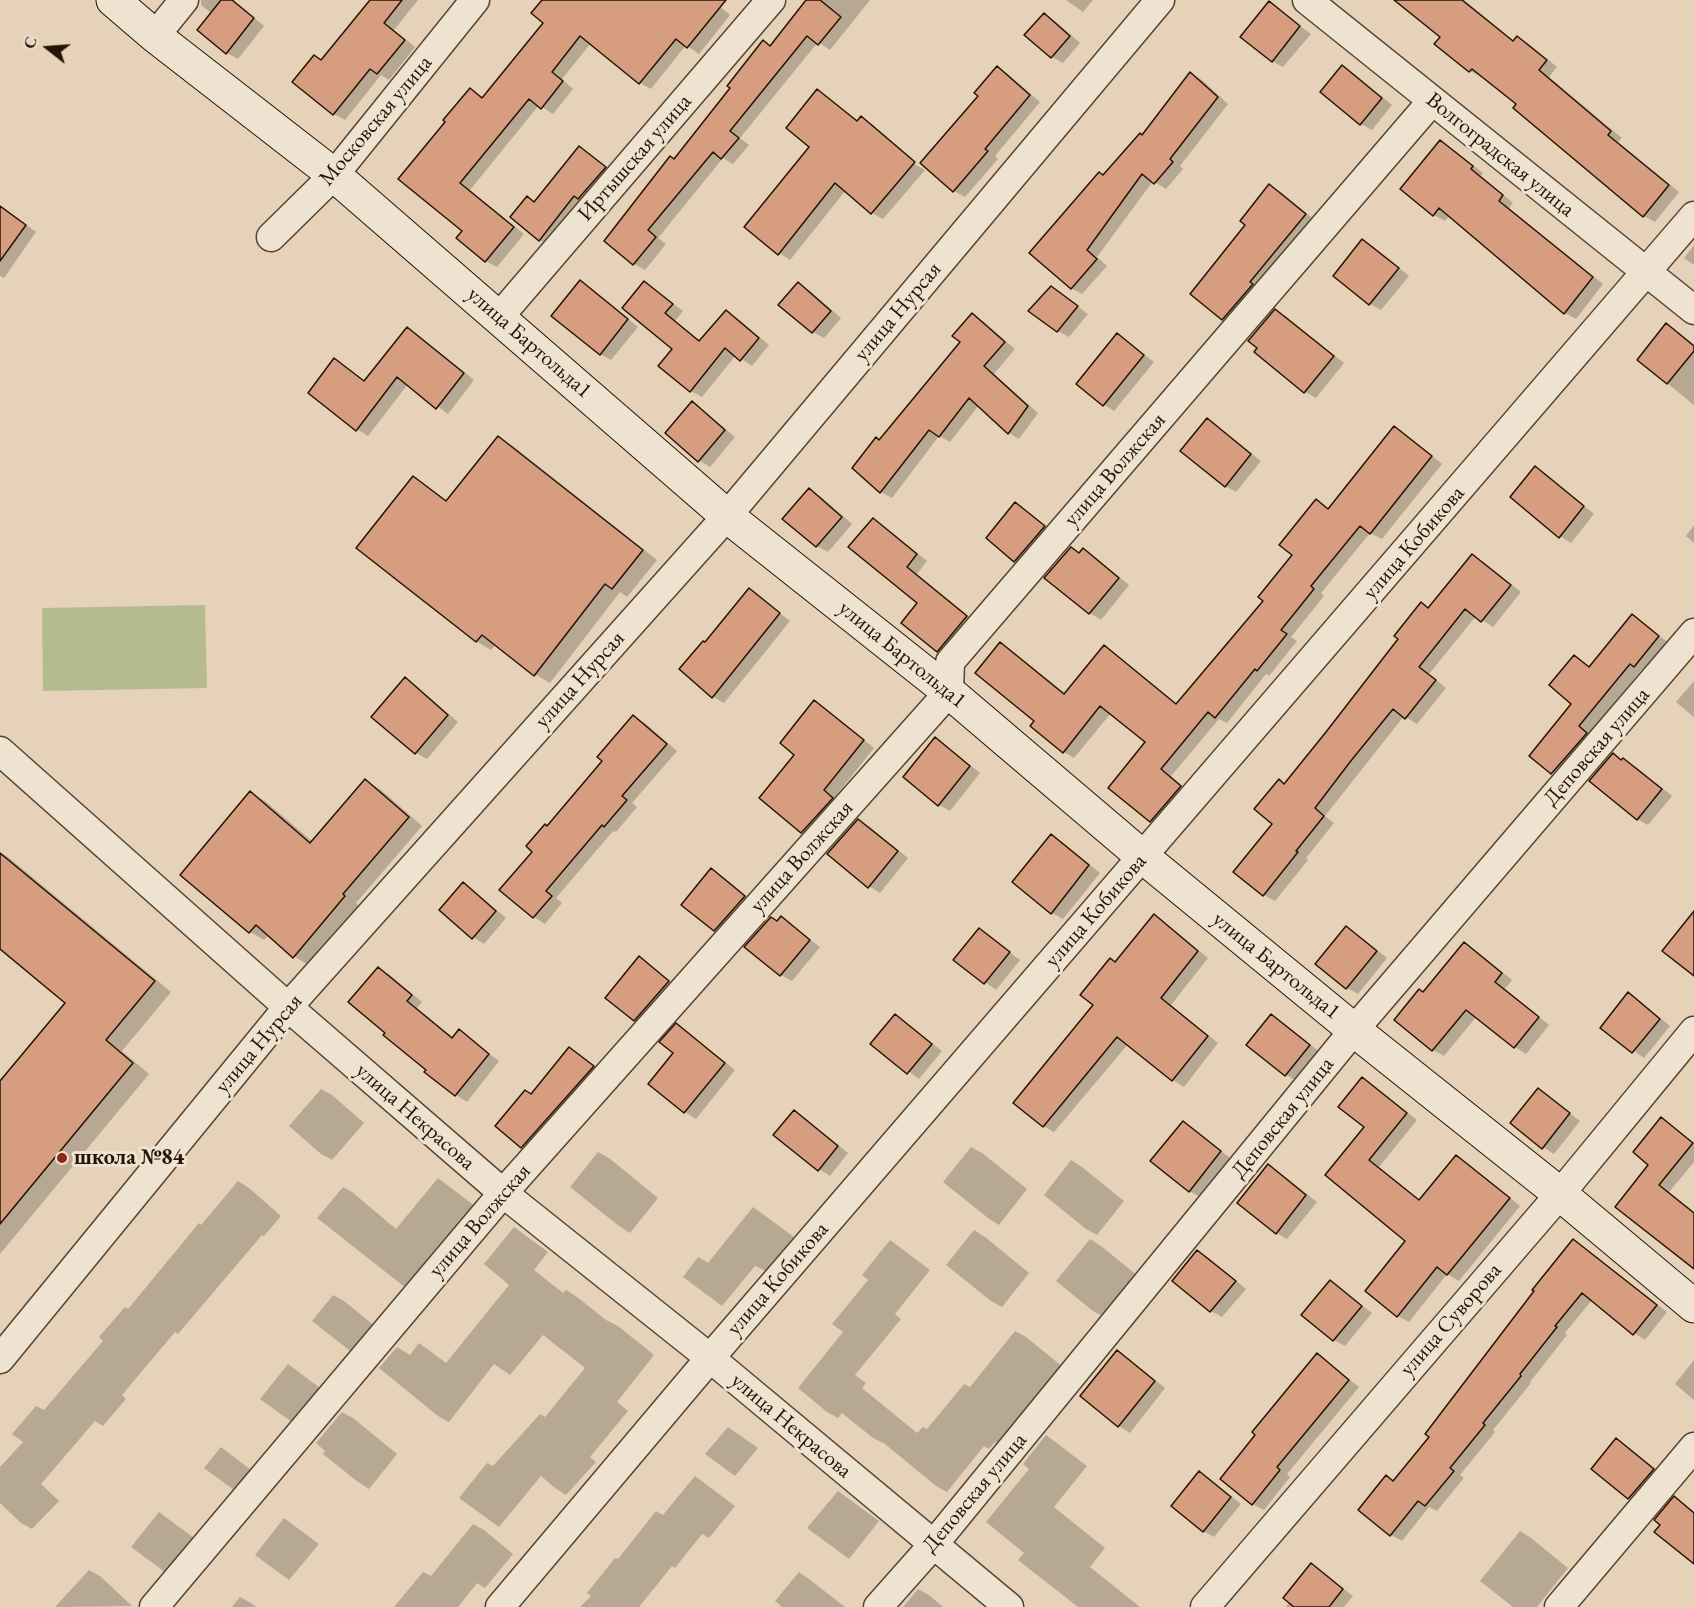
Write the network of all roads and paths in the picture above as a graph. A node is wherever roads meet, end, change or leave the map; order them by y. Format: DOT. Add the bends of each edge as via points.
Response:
graph roads {
  1 [pos="113,0"];
  2 [pos="184,0"];
  3 [pos="476,0"];
  4 [pos="771,0"];
  5 [pos="1160,0"];
  6 [pos="1307,0"];
  7 [pos="155,36"];
  8 [pos="1432,101"];
  9 [pos="334,175"];
  10 [pos="1694,216"];
  11 [pos="271,237"];
  12 [pos="1647,272"];
  13 [pos="1694,310"];
  14 [pos="500,316"];
  15 [pos="727,516"];
  16 [pos="1694,633"];
  17 [pos="949,692"];
  18 [pos="0,751"];
  19 [pos="1143,857"];
  20 [pos="288,1007"];
  21 [pos="1354,1030"];
  22 [pos="1694,1031"];
  23 [pos="503,1193"];
  24 [pos="1560,1194"];
  25 [pos="1694,1306"];
  26 [pos="710,1358"];
  27 [pos="0,1359"];
  28 [pos="1694,1448"];
  29 [pos="933,1545"];
  30 [pos="154,1607"];
  31 [pos="500,1607"];
  32 [pos="878,1607"];
  33 [pos="1009,1607"];
  34 [pos="1205,1607"];
  35 [pos="1559,1607"];
  1 -- 7 [label="street, улица Бартольда1"];
  2 -- 7 [label="street"];
  3 -- 9 [label="street, Московская улица"];
  4 -- 14 [label="street, Иртышская улица"];
  5 -- 15 [label="street, улица Нурсая"];
  6 -- 8 [label="street, Волгоградская улица"];
  7 -- 9 [label="street, улица Бартольда1"];
  8 -- 12 [label="street, Волгоградская улица"];
  8 -- 17 [label="street, улица Волжская" via="950,662"];
  9 -- 11 [label="street, Московская улица"];
  9 -- 14 [label="street, улица Бартольда1"];
  10 -- 12 [label="street, улица Кобикова"];
  12 -- 13 [label="street, Волгоградская улица"];
  12 -- 19 [label="street, улица Кобикова"];
  14 -- 15 [label="street, улица Бартольда1"];
  15 -- 17 [label="street, улица Бартольда1"];
  15 -- 20 [label="street, улица Нурсая"];
  16 -- 21 [label="street, Деповская улица"];
  17 -- 19 [label="street, улица Бартольда1"];
  17 -- 23 [label="street, улица Волжская"];
  18 -- 20 [label="street, улица Некрасова"];
  19 -- 21 [label="street, улица Бартольда1"];
  19 -- 26 [label="street, улица Кобикова"];
  20 -- 23 [label="street, улица Некрасова"];
  20 -- 27 [label="street, улица Нурсая"];
  21 -- 24 [label="street, улица Бартольда1"];
  21 -- 29 [label="street, Деповская улица"];
  22 -- 24 [label="street, улица Суворова"];
  23 -- 26 [label="street, улица Некрасова"];
  23 -- 30 [label="street, улица Волжская"];
  24 -- 25 [label="street, улица Бартольда1"];
  24 -- 34 [label="street, улица Суворова"];
  26 -- 29 [label="street, улица Некрасова"];
  26 -- 31 [label="street, улица Кобикова"];
  28 -- 35 [label="street"];
  29 -- 32 [label="street, Деповская улица"];
  29 -- 33 [label="street, улица Некрасова"];
}
